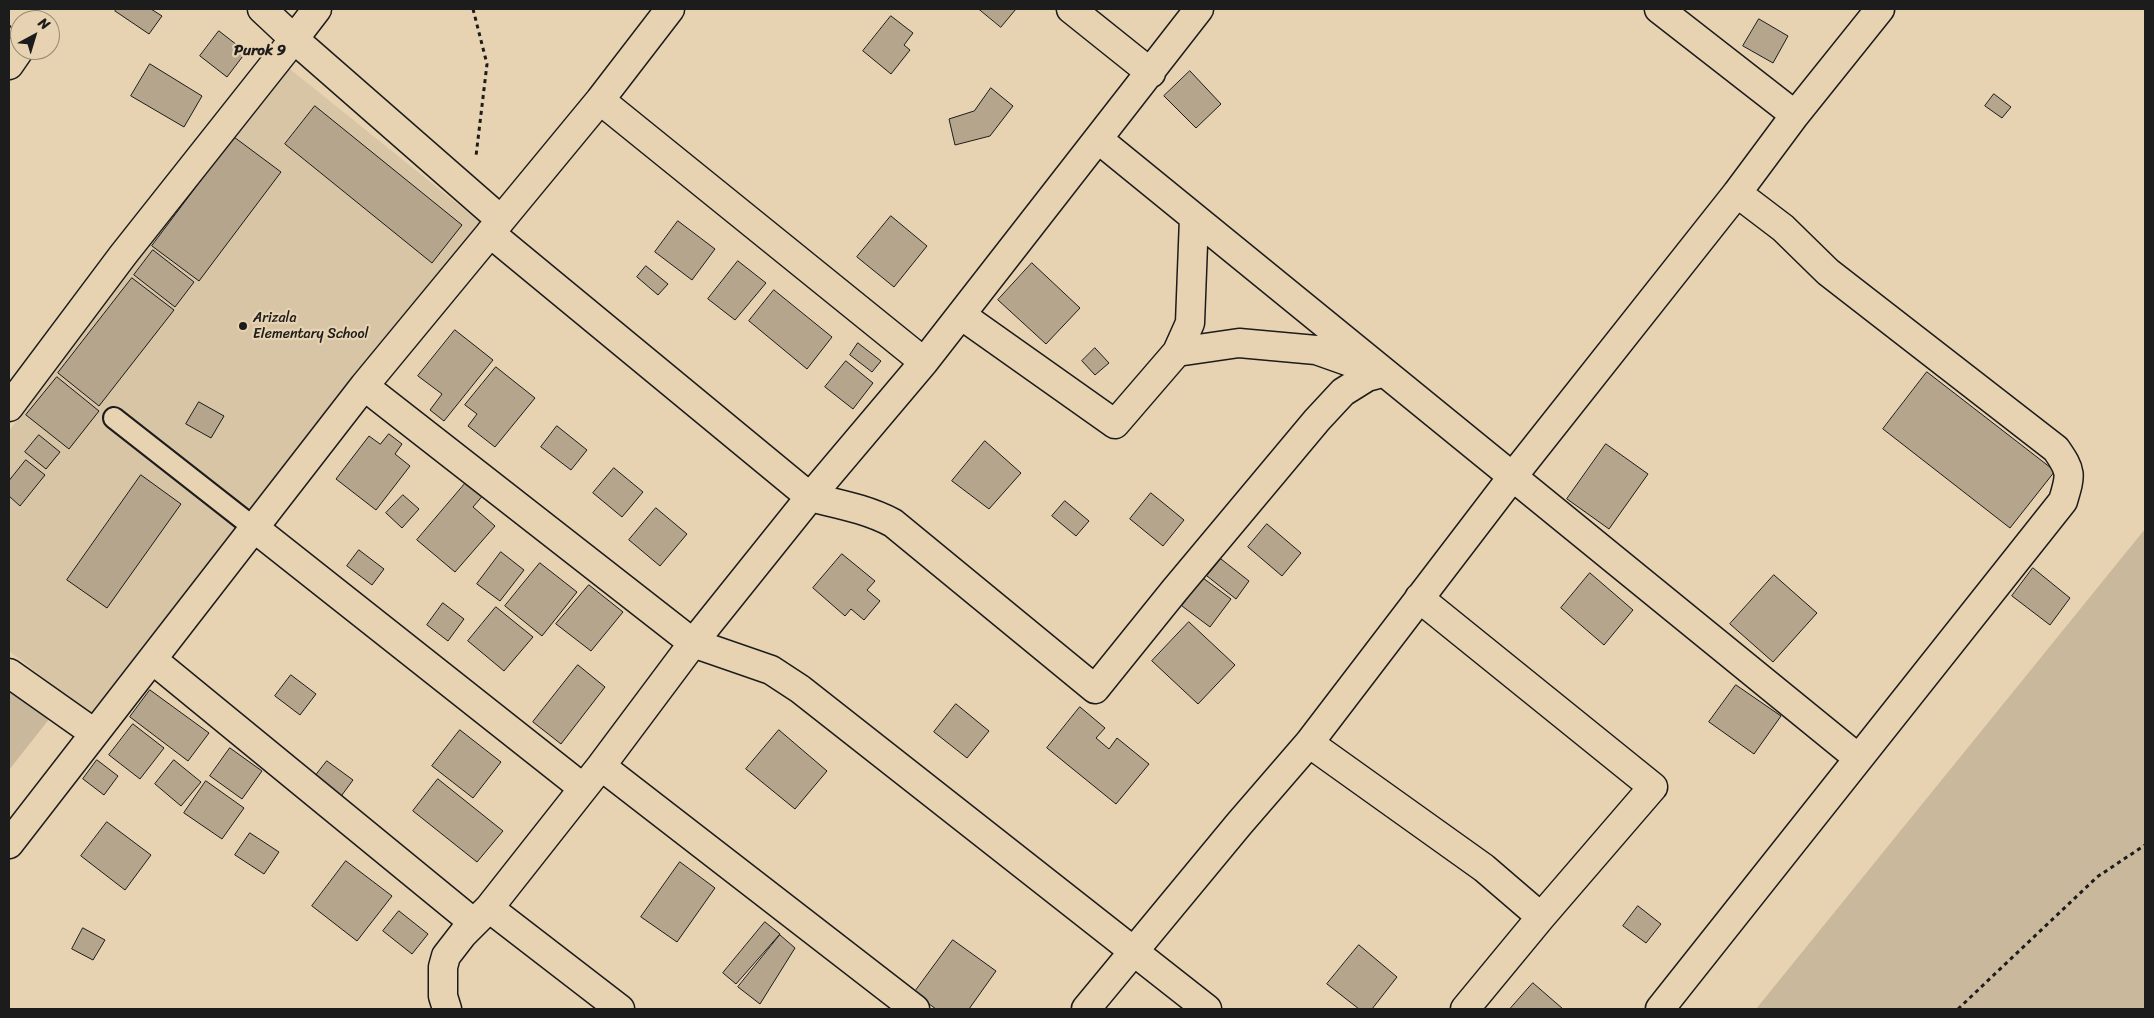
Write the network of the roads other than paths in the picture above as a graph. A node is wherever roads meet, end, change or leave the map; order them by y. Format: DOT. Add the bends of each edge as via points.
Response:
graph roads {
  1 [pos="262,9"];
  2 [pos="317,9"];
  3 [pos="670,9"];
  4 [pos="1071,9"];
  5 [pos="1199,9"];
  6 [pos="1659,9"];
  7 [pos="1880,9"];
  8 [pos="294,39"];
  9 [pos="1151,73"];
  10 [pos="600,100"];
  11 [pos="1796,115"];
  12 [pos="1098,139"];
  13 [pos="1738,194"];
  14 [pos="1194,218"];
  15 [pos="496,227"];
  16 [pos="960,315"];
  17 [pos="1177,352"];
  18 [pos="924,362"];
  19 [pos="1382,373"];
  20 [pos="364,386"];
  21 [pos="9,407"];
  22 [pos="114,418"];
  23 [pos="1513,476"];
  24 [pos="810,497"];
  25 [pos="253,527"];
  26 [pos="1419,598"];
  27 [pos="693,643"];
  28 [pos="153,660"];
  29 [pos="9,673"];
  30 [pos="94,733"];
  31 [pos="1309,743"];
  32 [pos="1858,758"];
  33 [pos="601,766"];
  34 [pos="583,788"];
  35 [pos="9,844"];
  36 [pos="481,915"];
  37 [pos="1541,917"];
  38 [pos="1134,951"];
  39 [pos="450,1005"];
  40 [pos="620,1009"];
  41 [pos="915,1009"];
  42 [pos="1086,1009"];
  43 [pos="1207,1009"];
  44 [pos="1465,1009"];
  45 [pos="1660,1009"];
  1 -- 8 [label="street"];
  2 -- 8 [label="street"];
  3 -- 10 [label="street"];
  4 -- 9 [label="street"];
  5 -- 9 [label="street"];
  6 -- 11 [label="street"];
  7 -- 11 [label="street"];
  8 -- 15 [label="street" via="472,194"];
  8 -- 21 [label="street" via="122,255"];
  9 -- 12 [label="street"];
  10 -- 15 [label="street"];
  10 -- 18 [label="street"];
  11 -- 13 [label="street"];
  12 -- 14 [label="street"];
  12 -- 16 [label="street"];
  13 -- 23 [label="street"];
  13 -- 32 [label="street" via="1782,228 1828,272 2056,449 2068,466 2069,479 2063,501"];
  14 -- 17 [label="street" via="1190,323"];
  14 -- 19 [label="street"];
  15 -- 20 [label="street"];
  15 -- 24 [label="street"];
  16 -- 17 [label="street" via="1116,424"];
  16 -- 18 [label="street"];
  17 -- 19 [label="street" via="1239,344 1316,350"];
  18 -- 24 [label="street"];
  19 -- 23 [label="street"];
  19 -- 24 [label="street" via="1367,377 1349,388 1317,420 1095,689 892,523 858,508"];
  20 -- 25 [label="street"];
  20 -- 27 [label="street"];
  22 -- 25 [label="lane"];
  23 -- 26 [label="street"];
  23 -- 32 [label="street"];
  24 -- 27 [label="street"];
  25 -- 28 [label="street"];
  25 -- 34 [label="street"];
  26 -- 31 [label="street"];
  26 -- 37 [label="street" via="1653,787"];
  27 -- 33 [label="street"];
  27 -- 38 [label="street" via="784,677"];
  28 -- 30 [label="street"];
  28 -- 36 [label="street"];
  29 -- 30 [label="street"];
  30 -- 35 [label="street"];
  31 -- 37 [label="street" via="1484,868"];
  31 -- 38 [label="street"];
  32 -- 45 [label="street"];
  33 -- 34 [label="street"];
  33 -- 41 [label="street"];
  34 -- 36 [label="street"];
  36 -- 39 [label="street" via="446,956 443,967"];
  36 -- 40 [label="street"];
  37 -- 44 [label="street"];
  38 -- 42 [label="street"];
  38 -- 43 [label="street"];
}
